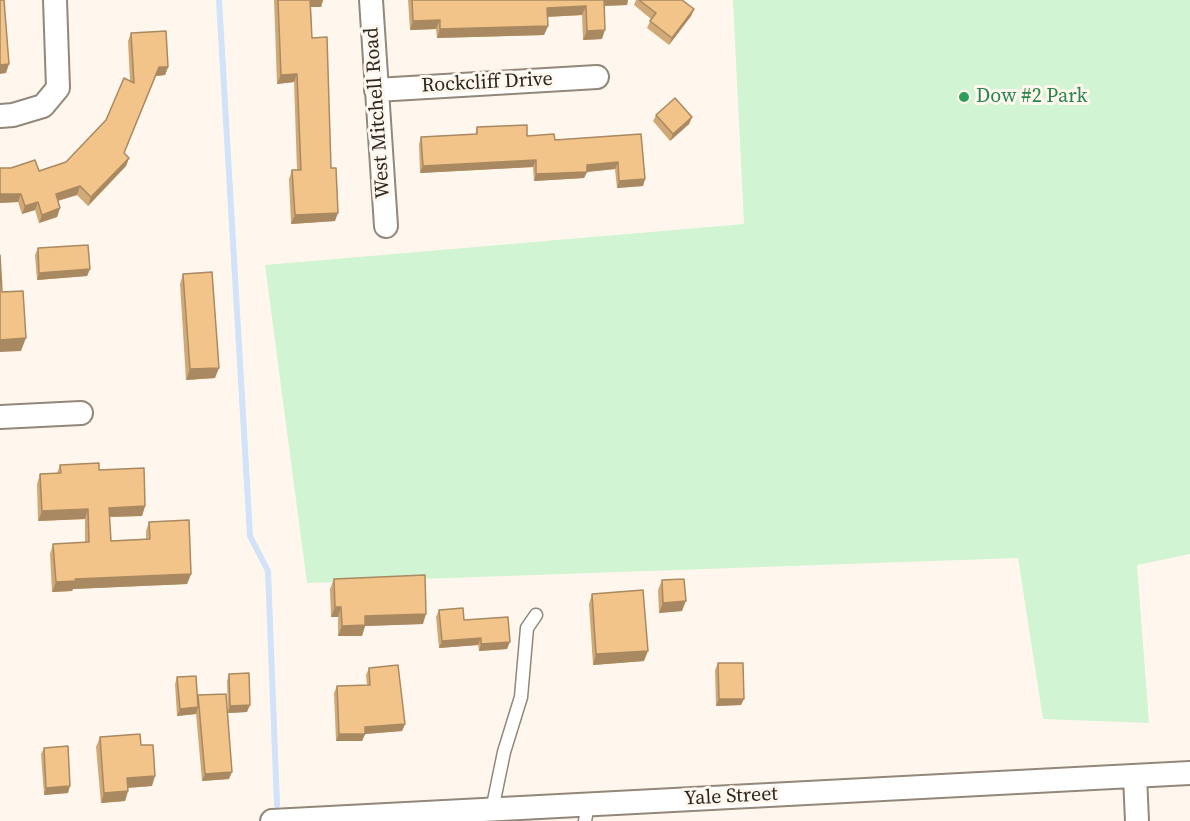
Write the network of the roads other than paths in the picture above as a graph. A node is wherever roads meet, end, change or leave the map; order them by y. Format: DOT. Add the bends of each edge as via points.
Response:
graph roads {
  1 [pos="56,0"];
  2 [pos="371,0"];
  3 [pos="597,77"];
  4 [pos="376,90"];
  5 [pos="0,116"];
  6 [pos="386,226"];
  7 [pos="81,413"];
  8 [pos="0,417"];
  9 [pos="536,615"];
  10 [pos="1190,773"];
  11 [pos="1135,776"];
  12 [pos="492,810"];
  13 [pos="587,813"];
  14 [pos="425,817"];
  15 [pos="272,821"];
  16 [pos="1137,821"];
  1 -- 5 [label="street" via="58,88 43,106"];
  2 -- 4 [label="street, West Mitchell Road"];
  3 -- 4 [label="street, Rockcliff Drive"];
  4 -- 6 [label="street, West Mitchell Road"];
  7 -- 8 [label="street"];
  9 -- 12 [label="lane" via="527,628 521,697"];
  10 -- 11 [label="street, Yale Street"];
  11 -- 13 [label="street, Yale Street"];
  11 -- 16 [label="street"];
  12 -- 13 [label="street, Yale Street"];
  12 -- 14 [label="street, Yale Street"];
  14 -- 15 [label="street, Yale Street"];
}
